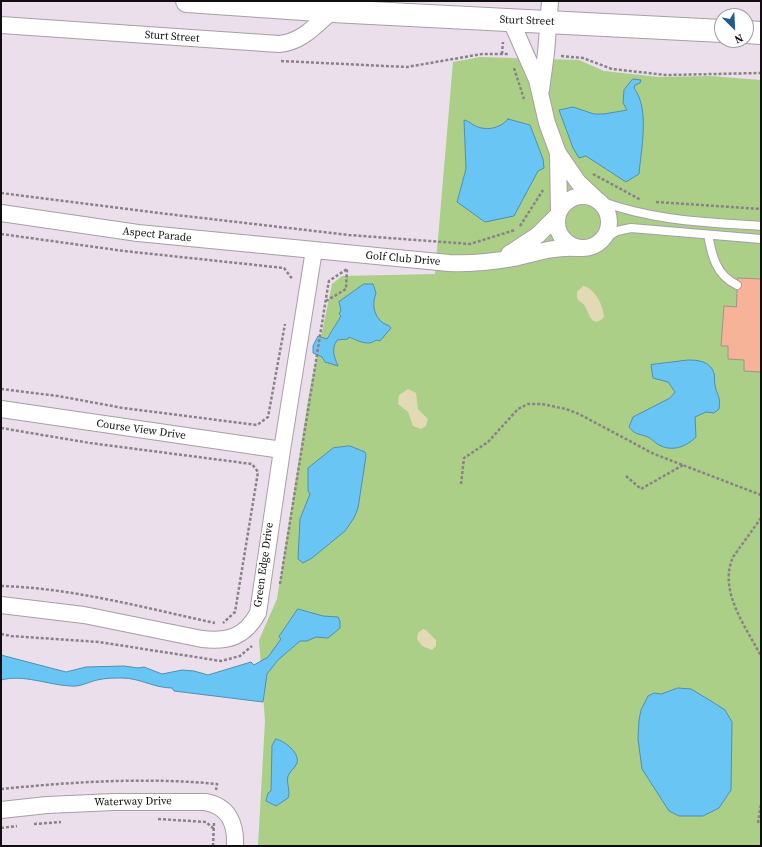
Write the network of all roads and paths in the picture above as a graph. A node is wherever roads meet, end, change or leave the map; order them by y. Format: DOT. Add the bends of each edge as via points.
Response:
graph roads {
  1 [pos="187,1"];
  2 [pos="293,5"];
  3 [pos="332,11"];
  4 [pos="549,12"];
  5 [pos="511,20"];
  6 [pos="1,25"];
  7 [pos="714,30"];
  8 [pos="527,55"];
  9 [pos="546,56"];
  10 [pos="761,72"];
  11 [pos="540,92"];
  12 [pos="525,101"];
  13 [pos="558,154"];
  14 [pos="574,176"];
  15 [pos="559,182"];
  16 [pos="1,193"];
  17 [pos="598,200"];
  18 [pos="648,202"];
  19 [pos="653,202"];
  20 [pos="761,209"];
  21 [pos="1,213"];
  22 [pos="558,213"];
  23 [pos="761,226"];
  24 [pos="1,234"];
  25 [pos="708,235"];
  26 [pos="761,239"];
  27 [pos="600,242"];
  28 [pos="578,248"];
  29 [pos="314,250"];
  30 [pos="491,261"];
  31 [pos="292,280"];
  32 [pos="310,282"];
  33 [pos="737,284"];
  34 [pos="328,286"];
  35 [pos="291,288"];
  36 [pos="325,302"];
  37 [pos="286,318"];
  38 [pos="1,388"];
  39 [pos="1,410"];
  40 [pos="1,428"];
  41 [pos="282,450"];
  42 [pos="683,465"];
  43 [pos="626,476"];
  44 [pos="461,484"];
  45 [pos="761,495"];
  46 [pos="761,518"];
  47 [pos="1,586"];
  48 [pos="278,592"];
  49 [pos="1,605"];
  50 [pos="1,634"];
  51 [pos="254,644"];
  52 [pos="761,656"];
  53 [pos="761,804"];
  54 [pos="1,810"];
  55 [pos="156,819"];
  56 [pos="63,821"];
  57 [pos="758,823"];
  58 [pos="29,824"];
  59 [pos="23,825"];
  60 [pos="1,828"];
  61 [pos="213,846"];
  62 [pos="235,846"];
  1 -- 2 [label="main road, Sturt Street"];
  2 -- 3 [label="main road, Sturt Street"];
  3 -- 5 [label="main road, Sturt Street"];
  3 -- 6 [label="street, Sturt Street" via="302,37 290,43 278,44"];
  4 -- 5 [label="main road, Sturt Street"];
  4 -- 7 [label="main road, Sturt Street"];
  4 -- 9 [label="street"];
  5 -- 8 [label="street"];
  8 -- 11 [label="street"];
  8 -- 12 [label="path" via="514,54 514,73"];
  9 -- 10 [label="path" via="583,58 608,68 666,75"];
  9 -- 11 [label="street"];
  11 -- 13 [label="street" via="544,115"];
  13 -- 14 [label="street"];
  13 -- 15 [label="street"];
  14 -- 17 [label="street"];
  14 -- 18 [label="path" via="591,173"];
  15 -- 16 [label="path" via="541,191 516,230 470,244 349,235"];
  15 -- 22 [label="street"];
  17 -- 22 [label="street" via="578,196 568,200"];
  17 -- 23 [label="lane" via="631,212 656,217"];
  17 -- 27 [label="street" via="606,209 609,222 606,235"];
  19 -- 20 [label="path"];
  21 -- 29 [label="street, Aspect Parade" via="138,233"];
  22 -- 28 [label="street" via="557,225 560,234 569,244"];
  22 -- 30 [label="street, Golf Club Drive" via="543,232 526,244"];
  24 -- 31 [label="path" via="124,251 284,268"];
  25 -- 26 [label="lane"];
  25 -- 27 [label="lane" via="628,228 617,231"];
  25 -- 33 [label="lane" via="718,269 726,278"];
  27 -- 28 [label="street" via="587,248"];
  28 -- 30 [label="street, Golf Club Drive" via="555,248"];
  29 -- 30 [label="street, Golf Club Drive" via="448,263"];
  29 -- 32 [label="street, Green Edge Drive"];
  31 -- 32 [label="path"];
  31 -- 35 [label="path"];
  32 -- 34 [label="path"];
  32 -- 41 [label="street, Green Edge Drive"];
  34 -- 36 [label="path"];
  34 -- 36 [label="path" via="329,281 347,269 346,289"];
  36 -- 48 [label="path"];
  37 -- 38 [label="path" via="268,417 257,425 123,408"];
  39 -- 41 [label="street, Course View Drive"];
  40 -- 47 [label="path" via="90,443 252,464 258,472 235,612 222,624 30,587"];
  41 -- 49 [label="street, Green Edge Drive" via="258,613 253,622 237,635 217,641 84,615"];
  42 -- 43 [label="path" via="641,489"];
  42 -- 44 [label="path" via="646,450 579,414 555,406 534,403 518,409 488,442 464,458"];
  42 -- 45 [label="path"];
  46 -- 52 [label="path" via="733,557 728,581 732,599"];
  50 -- 51 [label="path" via="99,642 220,661 240,656"];
  53 -- 57 [label="path"];
  54 -- 62 [label="street, Waterway Drive" via="114,802 205,802 219,807 229,816 234,826"];
  55 -- 61 [label="path" via="206,822 214,829"];
  56 -- 58 [label="path"];
  59 -- 60 [label="path"];
}
